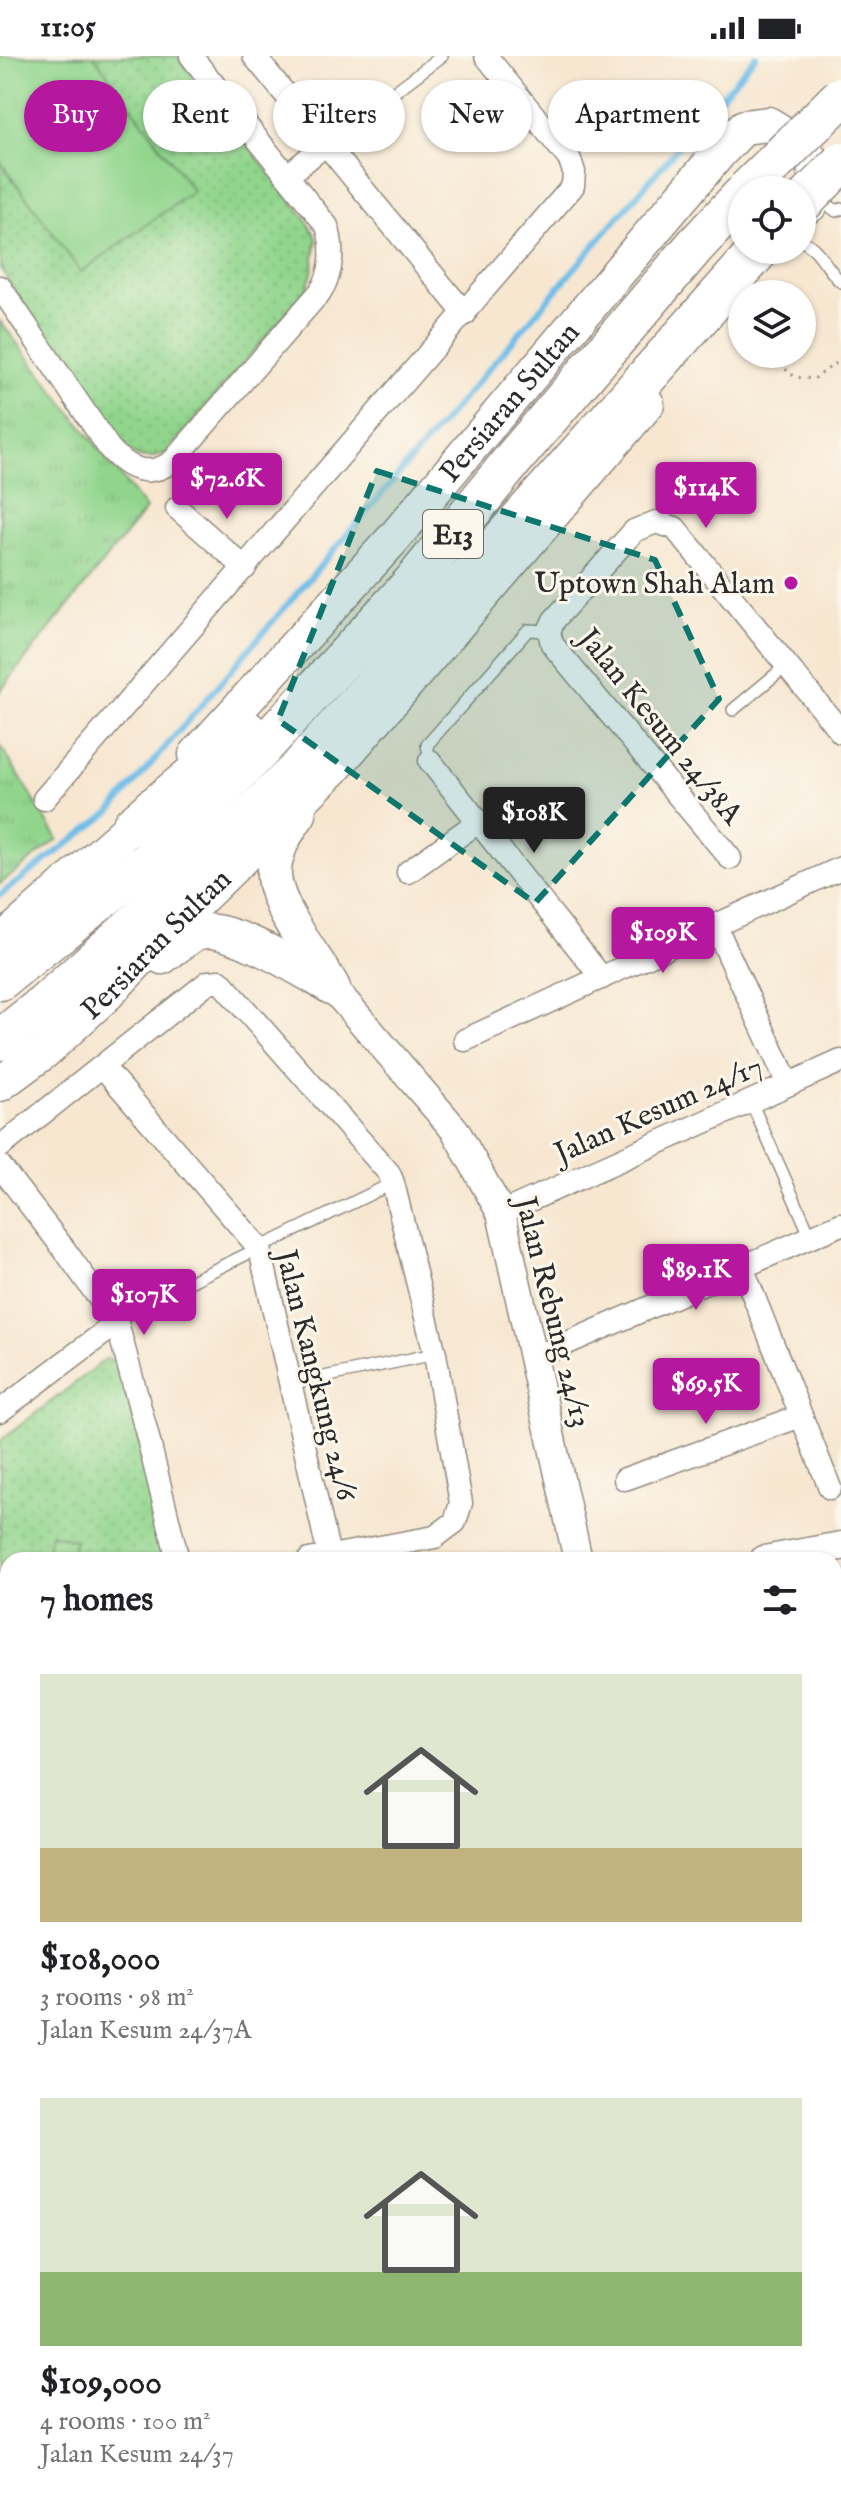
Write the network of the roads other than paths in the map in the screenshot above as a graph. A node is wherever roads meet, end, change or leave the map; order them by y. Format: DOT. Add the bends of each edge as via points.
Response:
graph roads {
  1 [pos="191,56"];
  2 [pos="254,56"];
  3 [pos="442,56"];
  4 [pos="486,56"];
  5 [pos="274,80"];
  6 [pos="405,84"];
  7 [pos="841,97"];
  8 [pos="316,152"];
  9 [pos="333,152"];
  10 [pos="841,163"];
  11 [pos="287,176"];
  12 [pos="761,176"];
  13 [pos="815,176"];
  14 [pos="816,206"];
  15 [pos="728,211"];
  16 [pos="816,250"];
  17 [pos="747,264"];
  18 [pos="763,264"];
  19 [pos="841,282"];
  20 [pos="0,287"];
  21 [pos="465,314"];
  22 [pos="515,457"];
  23 [pos="177,508"];
  24 [pos="245,568"];
  25 [pos="549,631"];
  26 [pos="787,665"];
  27 [pos="733,710"];
  28 [pos="841,732"];
  29 [pos="430,761"];
  30 [pos="334,768"];
  31 [pos="44,799"];
  32 [pos="478,822"];
  33 [pos="133,825"];
  34 [pos="730,858"];
  35 [pos="841,868"];
  36 [pos="408,872"];
  37 [pos="162,875"];
  38 [pos="715,925"];
  39 [pos="0,943"];
  40 [pos="602,978"];
  41 [pos="0,980"];
  42 [pos="333,988"];
  43 [pos="107,994"];
  44 [pos="0,1040"];
  45 [pos="465,1040"];
  46 [pos="841,1061"];
  47 [pos="103,1067"];
  48 [pos="0,1084"];
  49 [pos="788,1084"];
  50 [pos="751,1102"];
  51 [pos="0,1147"];
  52 [pos="0,1166"];
  53 [pos="393,1183"];
  54 [pos="501,1213"];
  55 [pos="841,1224"];
  56 [pos="811,1237"];
  57 [pos="260,1249"];
  58 [pos="742,1267"];
  59 [pos="117,1323"];
  60 [pos="435,1354"];
  61 [pos="533,1358"];
  62 [pos="290,1384"];
  63 [pos="0,1411"];
  64 [pos="801,1416"];
  65 [pos="625,1479"];
  66 [pos="830,1488"];
  67 [pos="841,1546"];
  68 [pos="176,1552"];
  69 [pos="322,1552"];
  70 [pos="355,1552"];
  71 [pos="576,1552"];
  72 [pos="808,1552"];
  1 -- 11 [label="street"];
  2 -- 5 [label="street"];
  3 -- 6 [label="lane"];
  4 -- 21 [label="street" via="570,160 573,186"];
  7 -- 12 [label="highway, bridge"];
  8 -- 11 [label="street"];
  9 -- 21 [label="street"];
  10 -- 14 [label="highway, bridge"];
  11 -- 20 [label="street" via="327,226 329,279 163,469 132,468 119,460"];
  13 -- 33 [label="main road, Persiaran Sultan" via="814,163 791,138 768,124 744,127 394,538"];
  15 -- 22 [label="highway, E13"];
  16 -- 19 [label="lane"];
  17 -- 37 [label="highway, E13" via="299,769"];
  18 -- 30 [label="main road, Persiaran Sultan"];
  21 -- 24 [label="street"];
  22 -- 33 [label="highway" via="425,540 247,731"];
  22 -- 37 [label="highway, E13" via="412,584 260,750"];
  23 -- 24 [label="street"];
  24 -- 31 [label="street"];
  25 -- 26 [label="street" via="634,531 656,522 675,528"];
  25 -- 29 [label="lane" via="528,630 427,745"];
  25 -- 34 [label="street, Jalan Kesum 24/38A" via="552,644"];
  26 -- 27 [label="lane"];
  26 -- 28 [label="street"];
  29 -- 32 [label="street"];
  30 -- 42 [label="main road" via="283,836 273,872 280,900"];
  30 -- 43 [label="main road, Persiaran Sultan"];
  32 -- 36 [label="street"];
  32 -- 40 [label="street"];
  33 -- 39 [label="main road, Persiaran Sultan"];
  35 -- 38 [label="street"];
  37 -- 41 [label="highway, E13"];
  37 -- 44 [label="highway, E13" via="45,1004"];
  38 -- 40 [label="street"];
  38 -- 49 [label="street"];
  40 -- 45 [label="street"];
  42 -- 43 [label="main road" via="267,950 230,935 199,932"];
  42 -- 54 [label="street, Jalan Rebung 24/13" via="455,1130"];
  43 -- 48 [label="main road, Persiaran Sultan"];
  46 -- 49 [label="street, Jalan Kesum 24/17"];
  47 -- 51 [label="street"];
  47 -- 53 [label="street" via="208,982 220,981"];
  47 -- 57 [label="street, Jalan Kangkung 24/6"];
  49 -- 50 [label="street, Jalan Kesum 24/17"];
  50 -- 54 [label="street, Jalan Kesum 24/17"];
  50 -- 56 [label="lane"];
  52 -- 59 [label="street"];
  53 -- 57 [label="lane"];
  53 -- 60 [label="street"];
  54 -- 61 [label="street, Jalan Rebung 24/13"];
  55 -- 56 [label="street"];
  56 -- 58 [label="street"];
  57 -- 59 [label="lane" via="136,1308"];
  57 -- 62 [label="street, Jalan Kangkung 24/6"];
  58 -- 61 [label="street"];
  58 -- 64 [label="street"];
  59 -- 63 [label="street"];
  59 -- 68 [label="street"];
  60 -- 62 [label="lane"];
  60 -- 70 [label="street" via="461,1503 455,1522 435,1537"];
  61 -- 71 [label="street, Jalan Rebung 24/13"];
  62 -- 69 [label="street, Jalan Kangkung 24/6"];
  64 -- 65 [label="street"];
  64 -- 66 [label="street"];
  67 -- 72 [label="street"];
}
